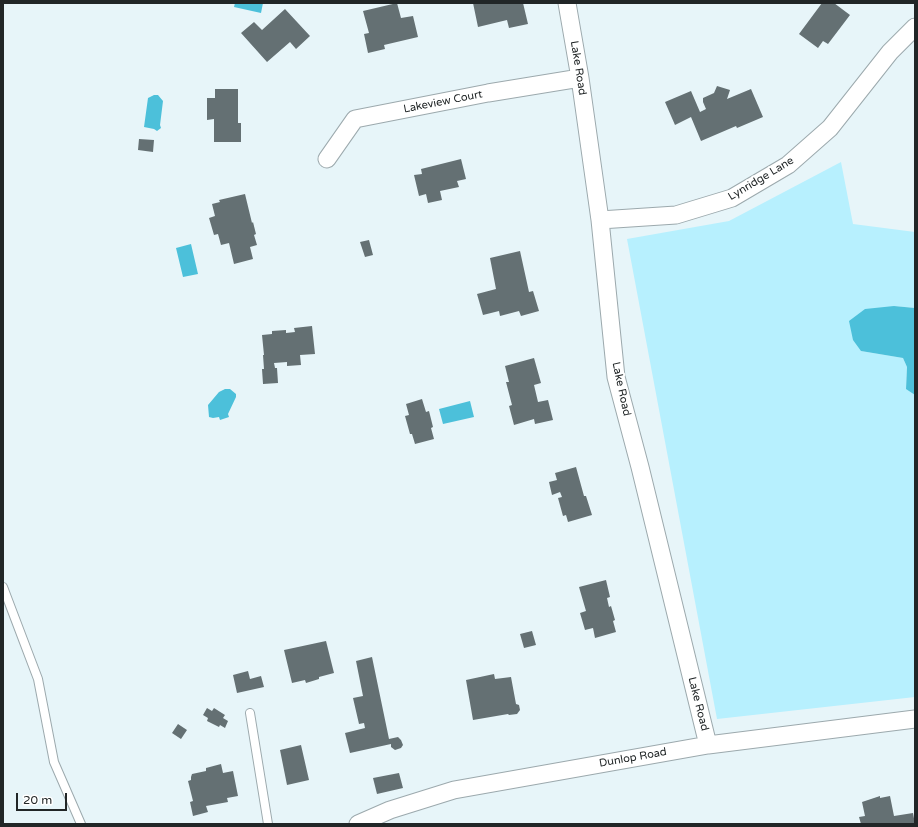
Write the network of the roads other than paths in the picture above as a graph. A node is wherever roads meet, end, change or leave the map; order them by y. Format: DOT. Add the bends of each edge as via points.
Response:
graph roads {
  1 [pos="567,3"];
  2 [pos="915,27"];
  3 [pos="580,78"];
  4 [pos="327,159"];
  5 [pos="600,220"];
  6 [pos="3,588"];
  7 [pos="250,713"];
  8 [pos="915,719"];
  9 [pos="708,745"];
  10 [pos="81,824"];
  11 [pos="268,824"];
  12 [pos="358,824"];
  1 -- 3 [label="street, Lake Road"];
  2 -- 5 [label="street, Lynridge Lane" via="890,52 830,128 788,166 732,198 676,215"];
  3 -- 4 [label="street, Lakeview Court" via="355,119"];
  3 -- 5 [label="street, Lake Road"];
  5 -- 9 [label="street, Lake Road" via="616,377"];
  6 -- 10 [label="lane" via="38,679 54,762"];
  7 -- 11 [label="lane"];
  8 -- 9 [label="street, Dunlop Road"];
  9 -- 12 [label="street, Dunlop Road" via="454,790 390,810"];
}
